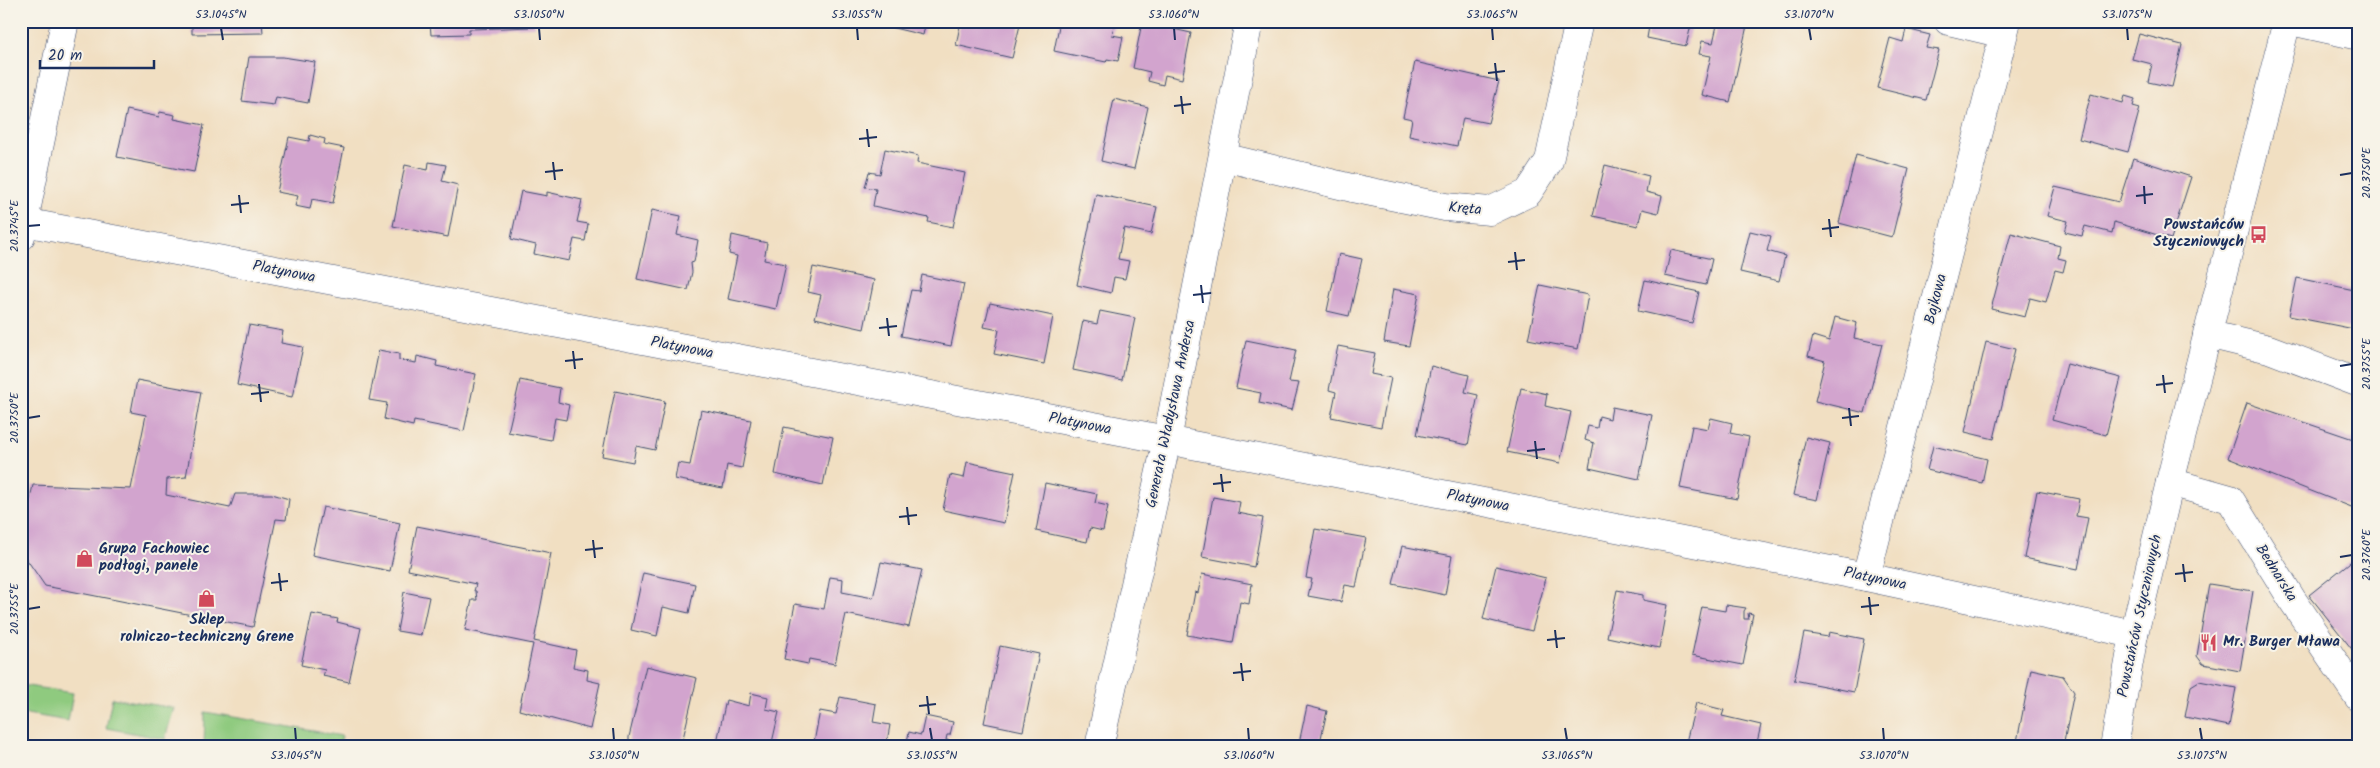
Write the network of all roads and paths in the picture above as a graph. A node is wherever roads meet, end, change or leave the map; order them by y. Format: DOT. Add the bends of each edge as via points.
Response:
graph roads {
  1 [pos="65,21"];
  2 [pos="1249,21"];
  3 [pos="1579,21"];
  4 [pos="1948,21"];
  5 [pos="2289,21"];
  6 [pos="2005,28"];
  7 [pos="2359,36"];
  8 [pos="1223,157"];
  9 [pos="23,229"];
  10 [pos="2207,334"];
  11 [pos="2359,383"];
  12 [pos="1167,440"];
  13 [pos="2170,482"];
  14 [pos="1866,577"];
  15 [pos="2134,634"];
  16 [pos="2359,698"];
  17 [pos="1099,747"];
  18 [pos="2114,747"];
  1 -- 9 [label="street"];
  2 -- 8 [label="street, Generała Władysława Andersa"];
  3 -- 8 [label="street, Kręta" via="1549,161 1528,193 1490,211 1426,204"];
  4 -- 6 [label="street"];
  5 -- 7 [label="street"];
  5 -- 10 [label="street, Powstańców Styczniowych"];
  6 -- 14 [label="street, Bajkowa"];
  8 -- 12 [label="street, Generała Władysława Andersa"];
  9 -- 12 [label="street, Platynowa"];
  10 -- 11 [label="street" via="2269,349"];
  10 -- 13 [label="street, Powstańców Styczniowych"];
  12 -- 14 [label="street, Platynowa"];
  12 -- 17 [label="street, Generała Władysława Andersa"];
  13 -- 15 [label="street, Powstańców Styczniowych"];
  13 -- 16 [label="street, Bednarska" via="2230,499 2292,601"];
  14 -- 15 [label="street, Platynowa"];
  15 -- 18 [label="street, Powstańców Styczniowych"];
}
